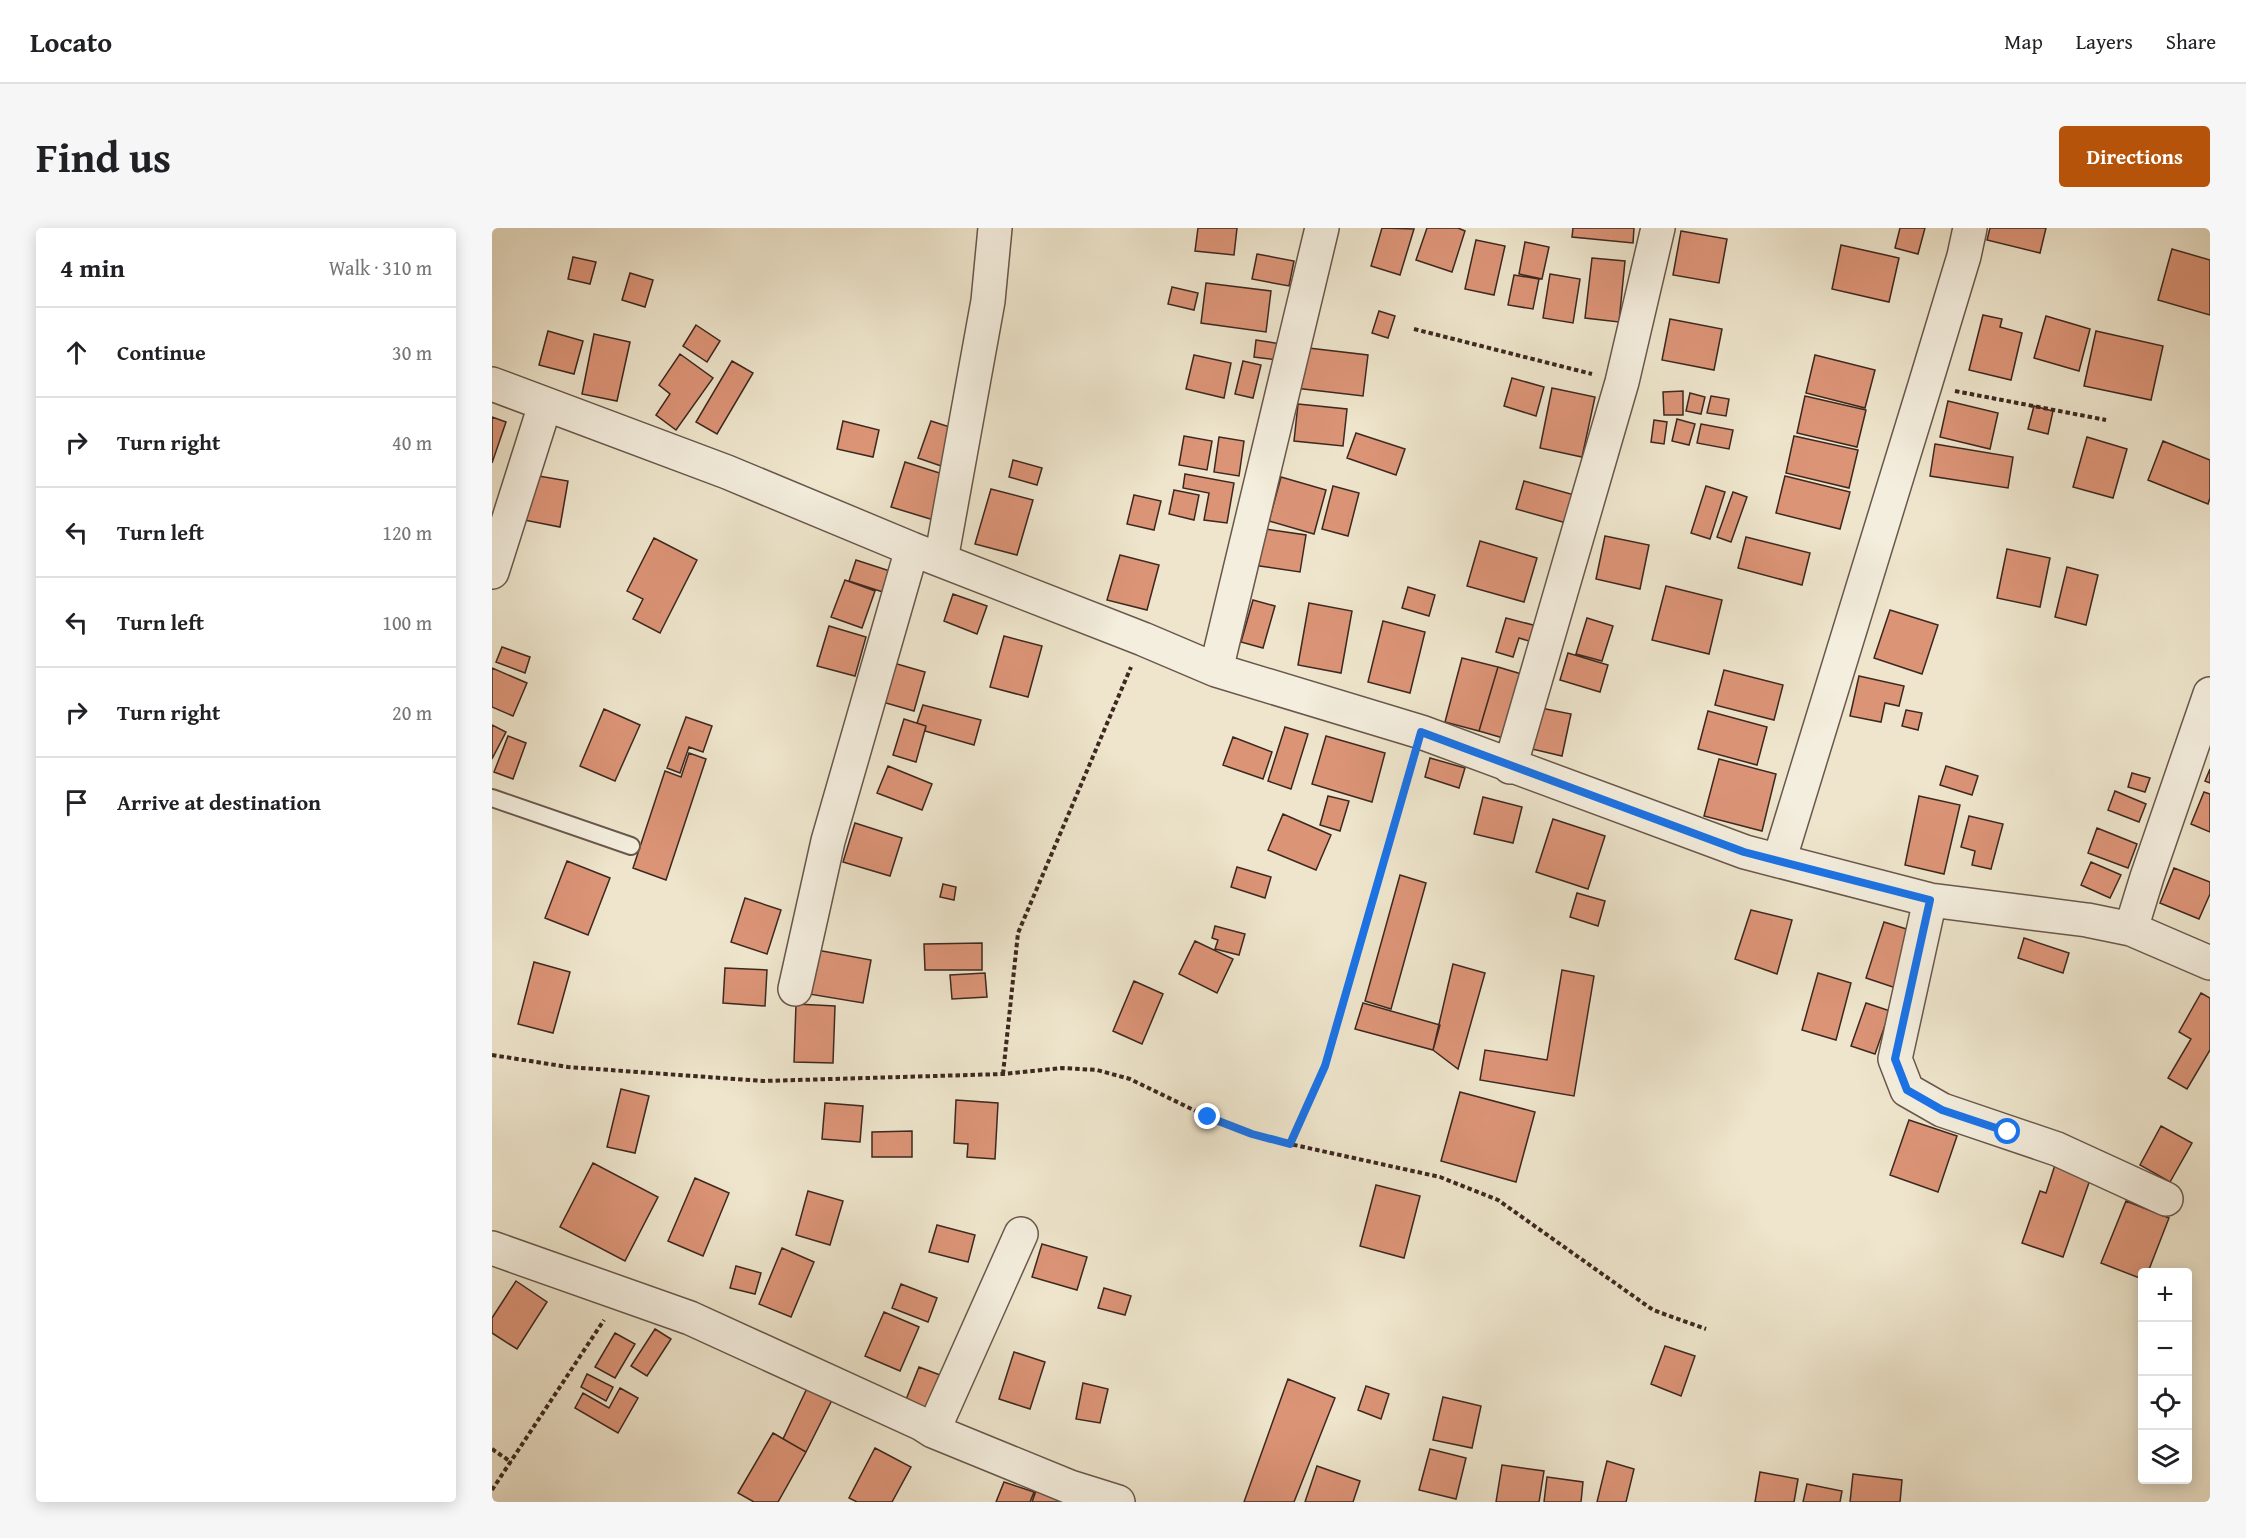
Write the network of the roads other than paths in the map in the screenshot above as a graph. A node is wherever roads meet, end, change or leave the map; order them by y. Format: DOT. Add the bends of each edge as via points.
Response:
graph roads {
  1 [pos="995,228"];
  2 [pos="1322,228"];
  3 [pos="1658,228"];
  4 [pos="1970,228"];
  5 [pos="492,384"];
  6 [pos="545,405"];
  7 [pos="927,554"];
  8 [pos="492,572"];
  9 [pos="1216,670"];
  10 [pos="2210,694"];
  11 [pos="1510,767"];
  12 [pos="492,798"];
  13 [pos="631,846"];
  14 [pos="1779,861"];
  15 [pos="1930,900"];
  16 [pos="2131,929"];
  17 [pos="2210,963"];
  18 [pos="795,989"];
  19 [pos="2166,1199"];
  20 [pos="1021,1234"];
  21 [pos="492,1248"];
  22 [pos="933,1431"];
  23 [pos="1118,1502"];
  1 -- 7 [label="street" via="988,301"];
  2 -- 9 [label="street"];
  3 -- 11 [label="street" via="1622,382"];
  4 -- 14 [label="street"];
  5 -- 6 [label="street"];
  6 -- 7 [label="street" via="727,472"];
  6 -- 8 [label="street"];
  7 -- 9 [label="street"];
  7 -- 18 [label="street" via="828,841"];
  9 -- 11 [label="street" via="1421,732"];
  10 -- 16 [label="street"];
  11 -- 14 [label="street" via="1744,852"];
  12 -- 13 [label="lane"];
  14 -- 15 [label="street"];
  15 -- 16 [label="street"];
  15 -- 19 [label="street" via="1895,1059 1907,1090 1942,1110 2057,1149"];
  16 -- 17 [label="street"];
  20 -- 22 [label="street"];
  21 -- 22 [label="street" via="690,1318"];
  22 -- 23 [label="street" via="1070,1487"];
}
